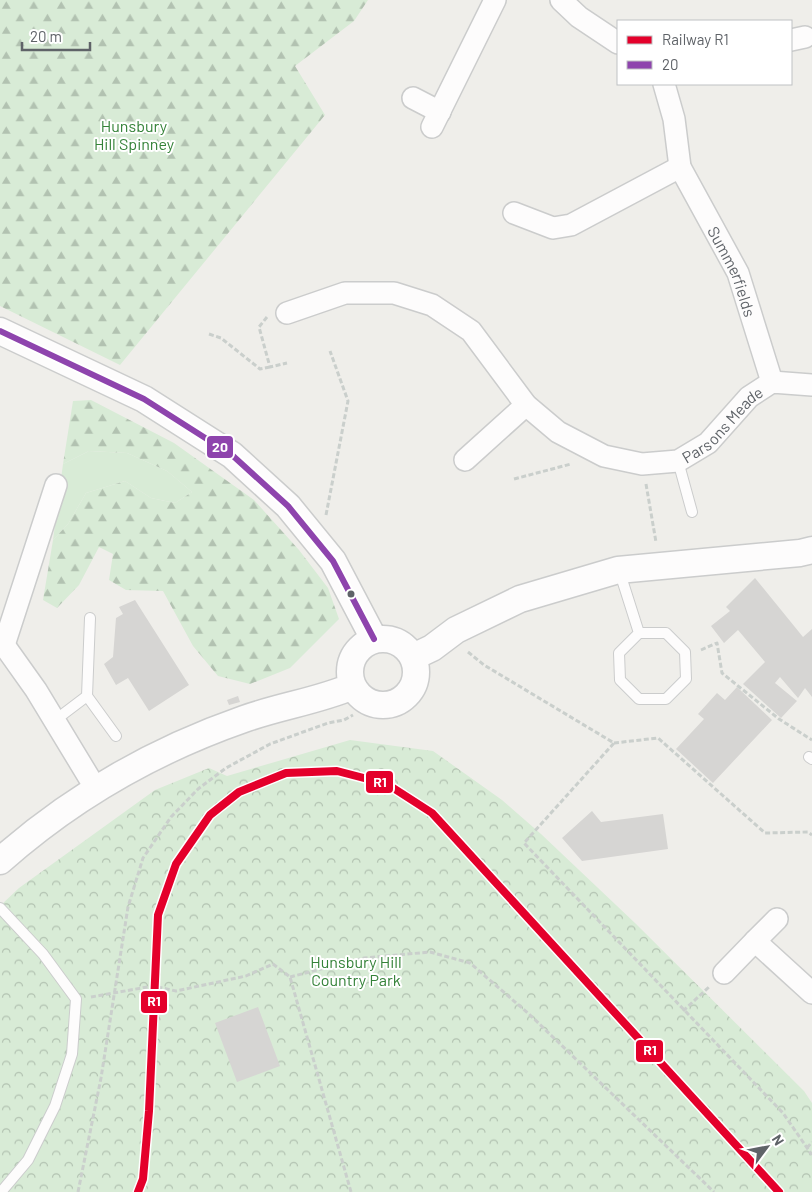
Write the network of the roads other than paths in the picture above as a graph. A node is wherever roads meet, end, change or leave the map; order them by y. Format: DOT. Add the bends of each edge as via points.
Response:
graph roads {
  1 [pos="495,0"];
  2 [pos="561,0"];
  3 [pos="617,42"];
  4 [pos="664,85"];
  5 [pos="413,98"];
  6 [pos="680,167"];
  7 [pos="514,213"];
  8 [pos="279,312"];
  9 [pos="0,331"];
  10 [pos="772,382"];
  11 [pos="812,384"];
  12 [pos="526,405"];
  13 [pos="466,460"];
  14 [pos="678,461"];
  15 [pos="56,485"];
  16 [pos="692,512"];
  17 [pos="812,550"];
  18 [pos="618,570"];
  19 [pos="90,618"];
  20 [pos="639,634"];
  21 [pos="374,639"];
  22 [pos="2,646"];
  23 [pos="413,657"];
  24 [pos="353,686"];
  25 [pos="87,696"];
  26 [pos="54,721"];
  27 [pos="116,736"];
  28 [pos="96,789"];
  29 [pos="0,861"];
  30 [pos="0,908"];
  31 [pos="777,920"];
  32 [pos="755,941"];
  33 [pos="724,973"];
  34 [pos="812,992"];
  35 [pos="1,1192"];
  1 -- 5 [label="street" via="436,119"];
  2 -- 3 [label="street" via="579,17"];
  4 -- 6 [label="street, Summerfields" via="674,119"];
  6 -- 7 [label="street" via="571,225 553,228"];
  6 -- 10 [label="street, Summerfields" via="738,273"];
  8 -- 12 [label="street, Parsons Meade" via="345,293 394,293 432,305 471,331"];
  9 -- 21 [label="street" via="144,400 232,455 288,506 333,561"];
  10 -- 11 [label="street, Parsons Meade"];
  10 -- 14 [label="street, Parsons Meade" via="749,397 708,443"];
  12 -- 13 [label="street"];
  12 -- 14 [label="street, Parsons Meade" via="558,432 604,456 642,464"];
  14 -- 16 [label="lane"];
  15 -- 22 [label="street"];
  17 -- 18 [label="street"];
  18 -- 20 [label="lane"];
  18 -- 23 [label="street" via="520,599 456,630"];
  19 -- 25 [label="lane"];
  20 -- 20 [label="lane" via="666,633 685,652 686,679 666,699 640,699 620,680 620,653"];
  21 -- 23 [label="street" via="397,641"];
  21 -- 24 [label="street" via="355,653 350,664"];
  22 -- 26 [label="street" via="36,690"];
  23 -- 24 [label="street" via="416,677 413,687 398,702 378,705 368,702"];
  24 -- 28 [label="street" via="328,697 245,719 162,753"];
  25 -- 26 [label="lane"];
  25 -- 27 [label="lane"];
  26 -- 28 [label="street"];
  28 -- 29 [label="street" via="26,838"];
  30 -- 35 [label="lane" via="42,954 76,999 72,1054 55,1106 28,1160"];
  31 -- 32 [label="street"];
  32 -- 33 [label="street"];
  32 -- 34 [label="street"];
}
